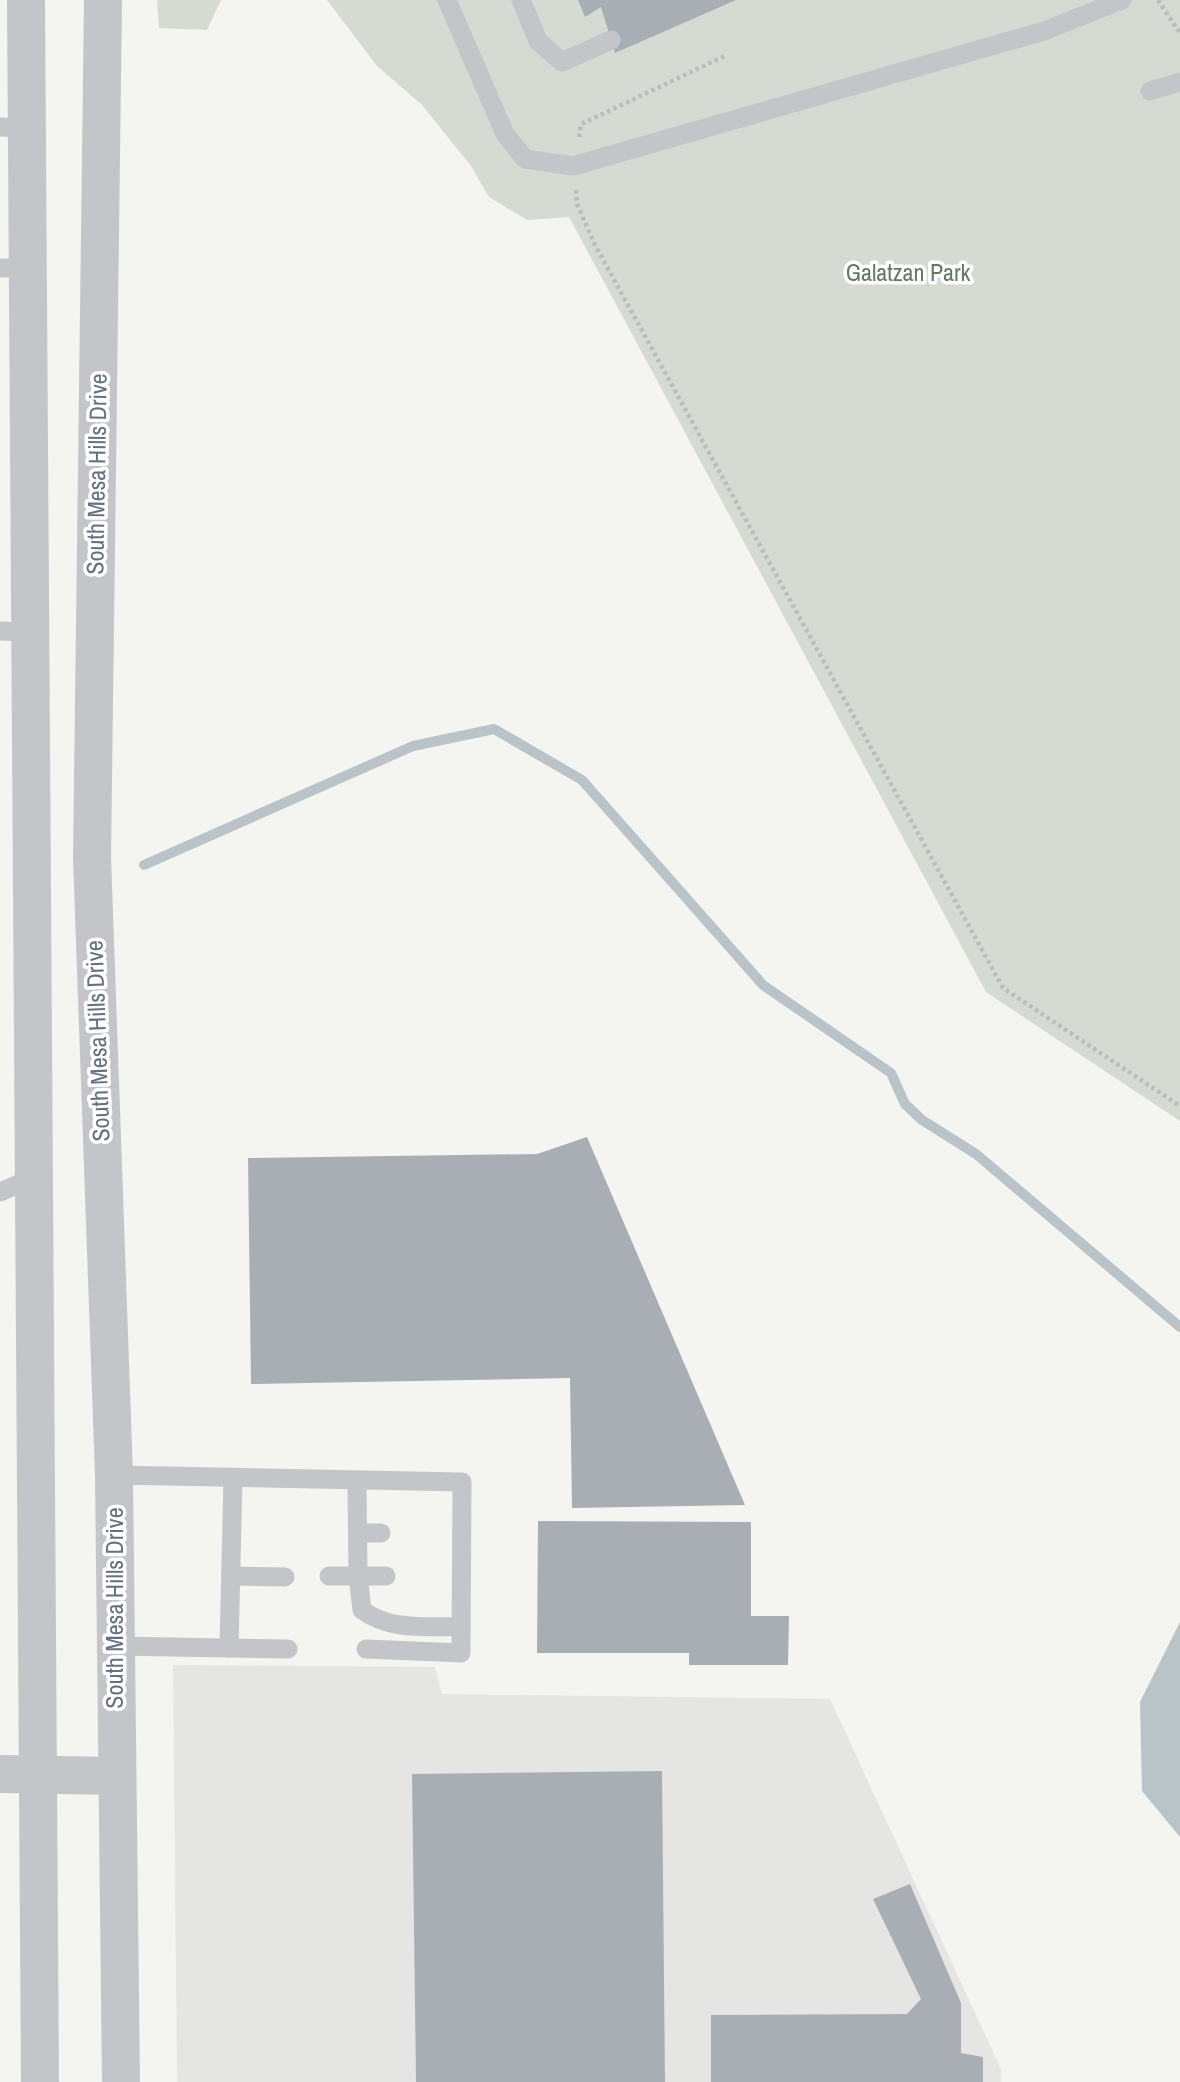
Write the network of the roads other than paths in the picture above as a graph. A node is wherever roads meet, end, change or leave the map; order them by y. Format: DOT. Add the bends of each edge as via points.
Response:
graph roads {
  1 [pos="26,0"];
  2 [pos="103,0"];
  3 [pos="447,0"];
  4 [pos="521,0"];
  5 [pos="1122,0"];
  6 [pos="611,40"];
  7 [pos="1180,82"];
  8 [pos="1150,91"];
  9 [pos="13,127"];
  10 [pos="14,268"];
  11 [pos="15,631"];
  12 [pos="35,1177"];
  13 [pos="0,1192"];
  14 [pos="114,1475"];
  15 [pos="233,1478"];
  16 [pos="357,1482"];
  17 [pos="358,1533"];
  18 [pos="381,1533"];
  19 [pos="231,1576"];
  20 [pos="329,1576"];
  21 [pos="358,1576"];
  22 [pos="386,1576"];
  23 [pos="285,1577"];
  24 [pos="461,1627"];
  25 [pos="115,1646"];
  26 [pos="229,1648"];
  27 [pos="288,1649"];
  28 [pos="366,1650"];
  29 [pos="39,1773"];
  30 [pos="0,1774"];
  31 [pos="116,1776"];
  32 [pos="40,2082"];
  33 [pos="121,2082"];
  1 -- 9 [label="street"];
  2 -- 14 [label="street, South Mesa Hills Drive" via="92,858"];
  3 -- 5 [label="lane" via="505,134 525,159 573,166 1044,31"];
  4 -- 6 [label="lane" via="538,41 562,62"];
  7 -- 8 [label="lane"];
  9 -- 10 [label="street"];
  10 -- 11 [label="street"];
  11 -- 12 [label="street"];
  12 -- 13 [label="lane"];
  12 -- 29 [label="street"];
  14 -- 15 [label="lane"];
  14 -- 25 [label="street, South Mesa Hills Drive"];
  15 -- 16 [label="lane"];
  15 -- 19 [label="lane"];
  16 -- 17 [label="lane"];
  16 -- 24 [label="lane" via="463,1482 454,1532 453,1576"];
  17 -- 18 [label="lane"];
  17 -- 21 [label="lane"];
  19 -- 23 [label="lane"];
  19 -- 26 [label="lane"];
  20 -- 21 [label="lane"];
  21 -- 22 [label="lane"];
  21 -- 24 [label="lane" via="362,1610 378,1621"];
  24 -- 28 [label="lane" via="461,1653"];
  25 -- 26 [label="lane"];
  25 -- 31 [label="street, South Mesa Hills Drive"];
  26 -- 27 [label="lane"];
  29 -- 30 [label="street"];
  29 -- 31 [label="street"];
  29 -- 32 [label="street"];
  31 -- 33 [label="street, South Mesa Hills Drive"];
}
